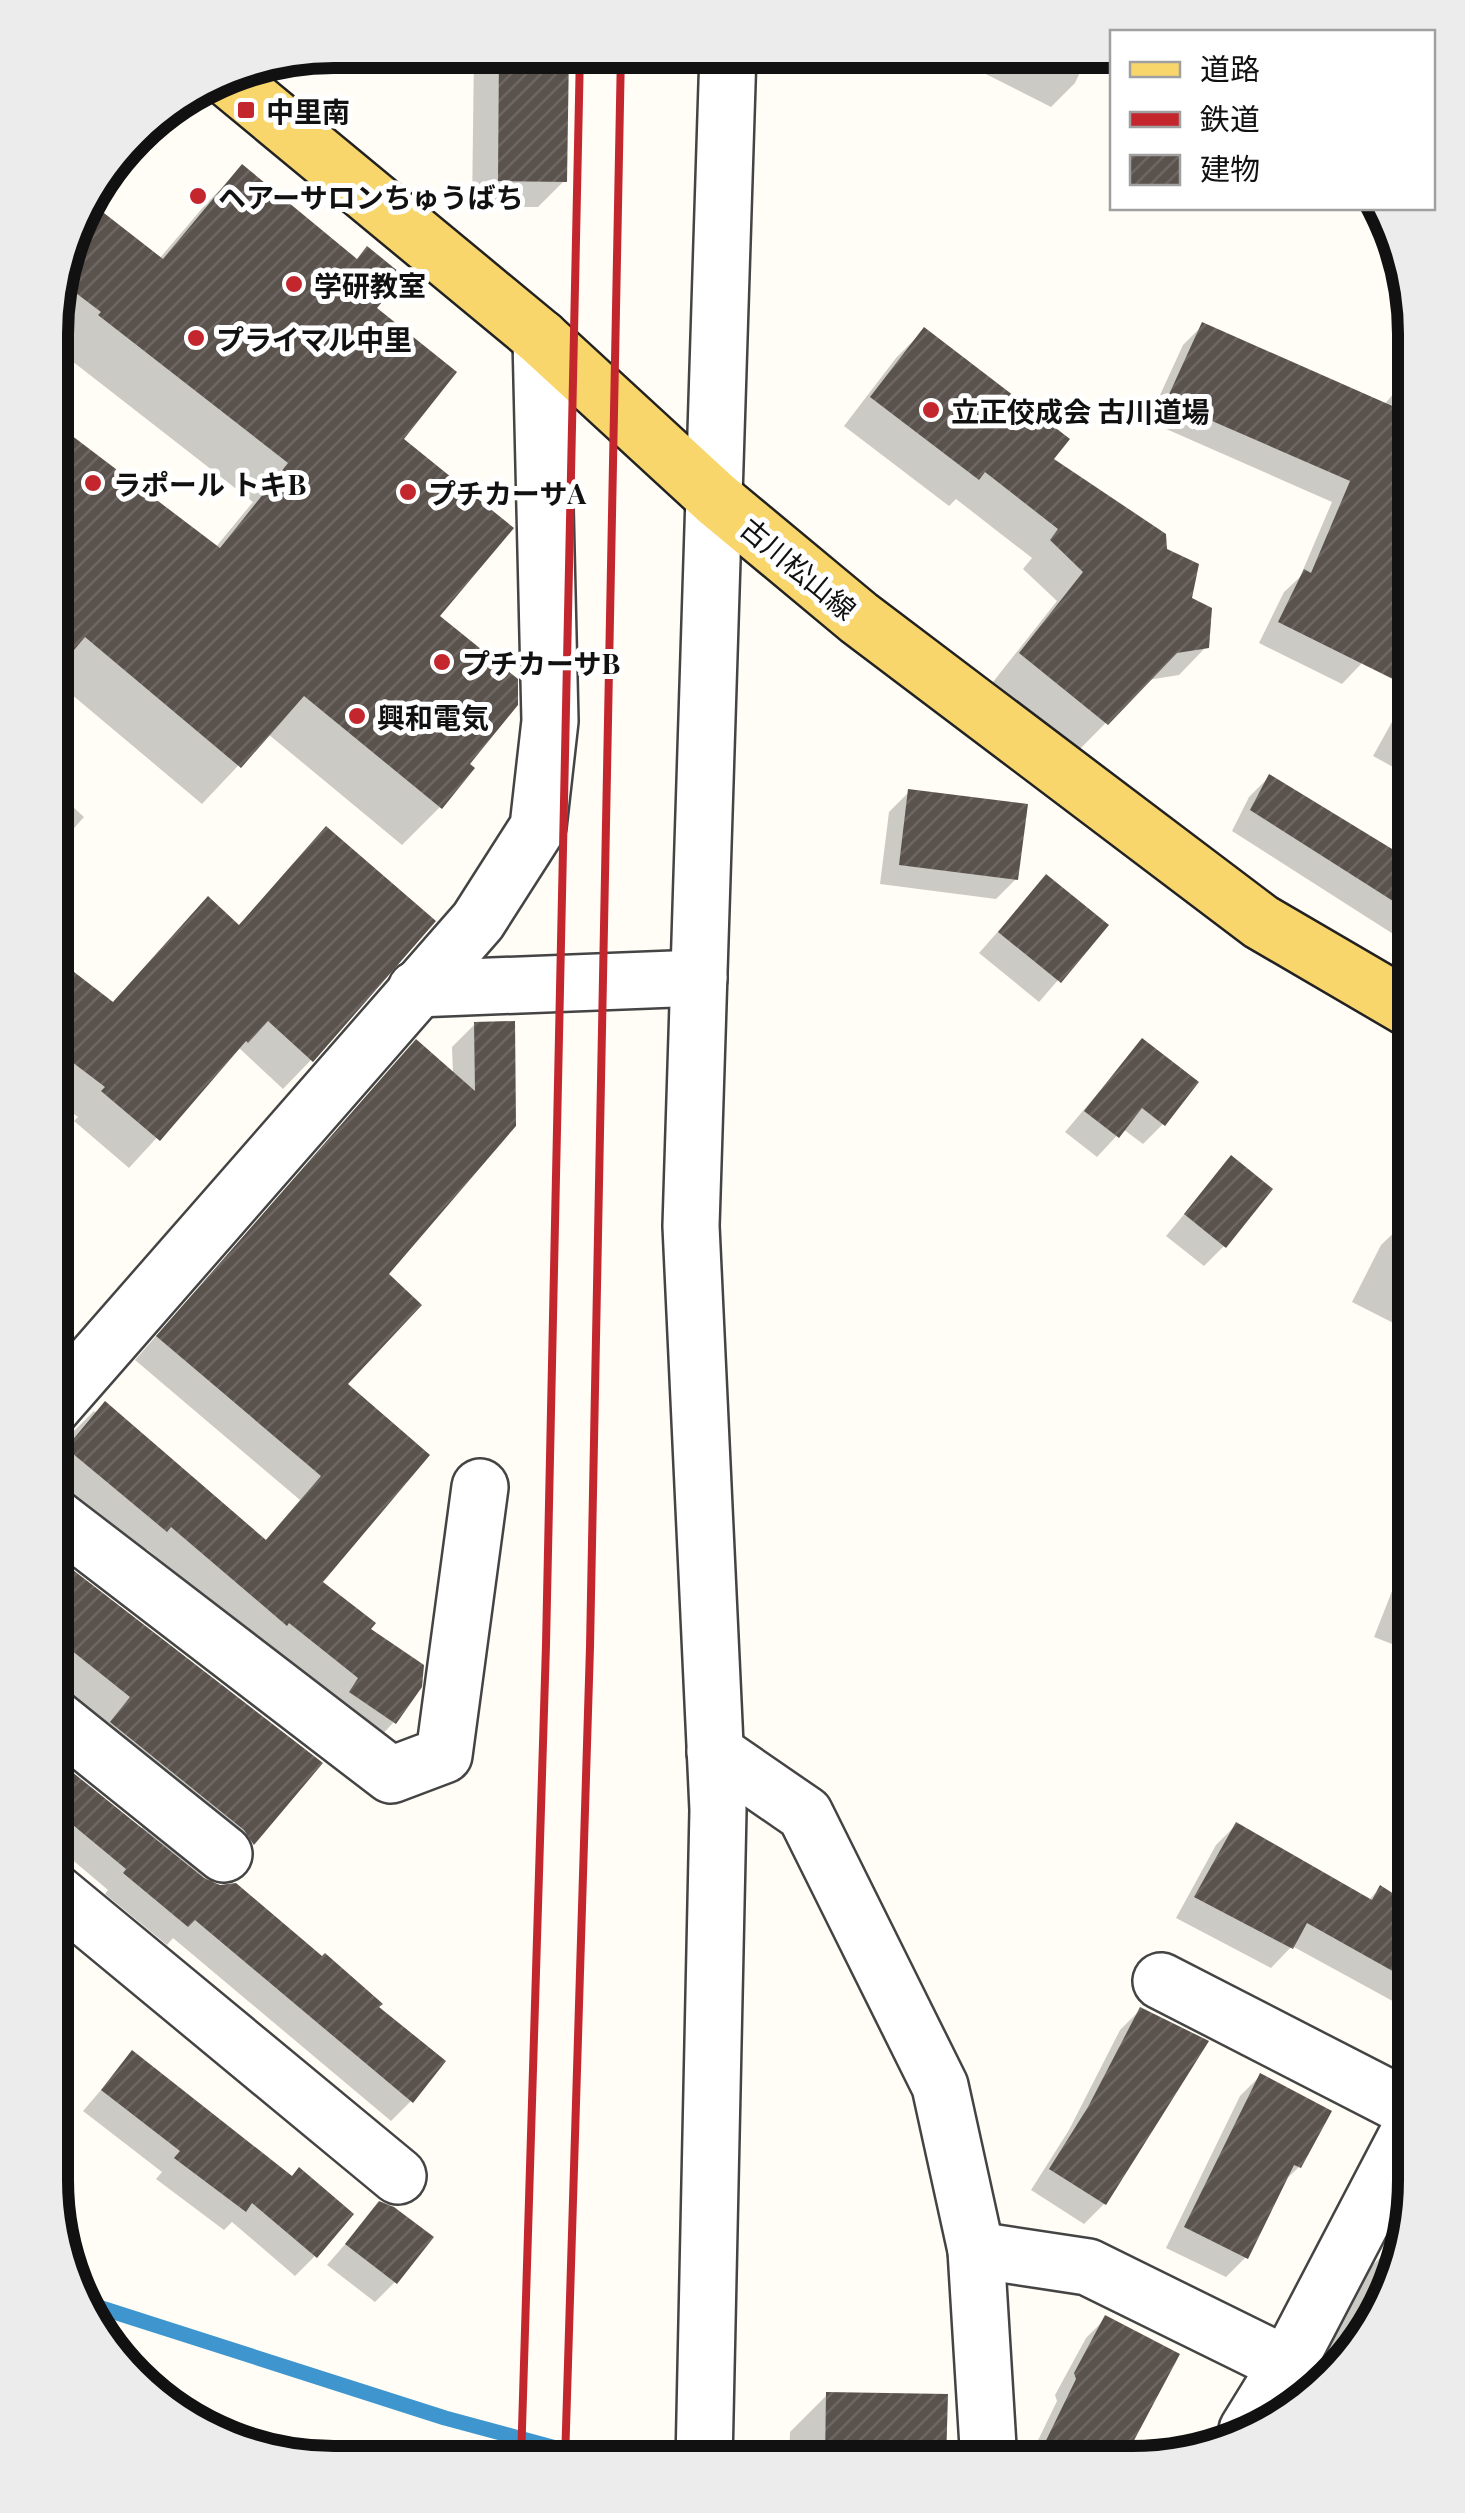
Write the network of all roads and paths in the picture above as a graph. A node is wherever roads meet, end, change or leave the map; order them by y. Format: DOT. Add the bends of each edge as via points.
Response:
graph roads {
  1 [pos="728,68"];
  2 [pos="237,86"];
  3 [pos="541,338"];
  4 [pos="716,499"];
  5 [pos="700,978"];
  6 [pos="416,989"];
  7 [pos="1398,1002"];
  8 [pos="68,1389"];
  9 [pos="480,1486"];
  10 [pos="68,1527"];
  11 [pos="68,1729"];
  12 [pos="715,1752"];
  13 [pos="224,1854"];
  14 [pos="68,1903"];
  15 [pos="1161,1982"];
  16 [pos="1397,2130"];
  17 [pos="1397,2162"];
  18 [pos="398,2176"];
  19 [pos="976,2250"];
  20 [pos="1287,2365"];
  21 [pos="1258,2413"];
  22 [pos="704,2446"];
  23 [pos="989,2446"];
  1 -- 4 [label="street"];
  2 -- 3 [label="main road, 古川松山線"];
  3 -- 4 [label="main road, 古川松山線"];
  3 -- 6 [label="street" via="550,721 538,826 478,921"];
  4 -- 5 [label="street"];
  4 -- 7 [label="main road, 古川松山線" via="859,618 1261,922"];
  5 -- 6 [label="street"];
  5 -- 12 [label="street" via="690,1226"];
  6 -- 8 [label="street"];
  9 -- 10 [label="street" via="444,1755 391,1776"];
  11 -- 13 [label="street"];
  12 -- 19 [label="street" via="805,1814 940,2086"];
  12 -- 22 [label="street"];
  14 -- 18 [label="street"];
  15 -- 16 [label="street"];
  17 -- 20 [label="street"];
  19 -- 20 [label="street" via="1088,2268"];
  19 -- 23 [label="street"];
  20 -- 21 [label="street"];
}
